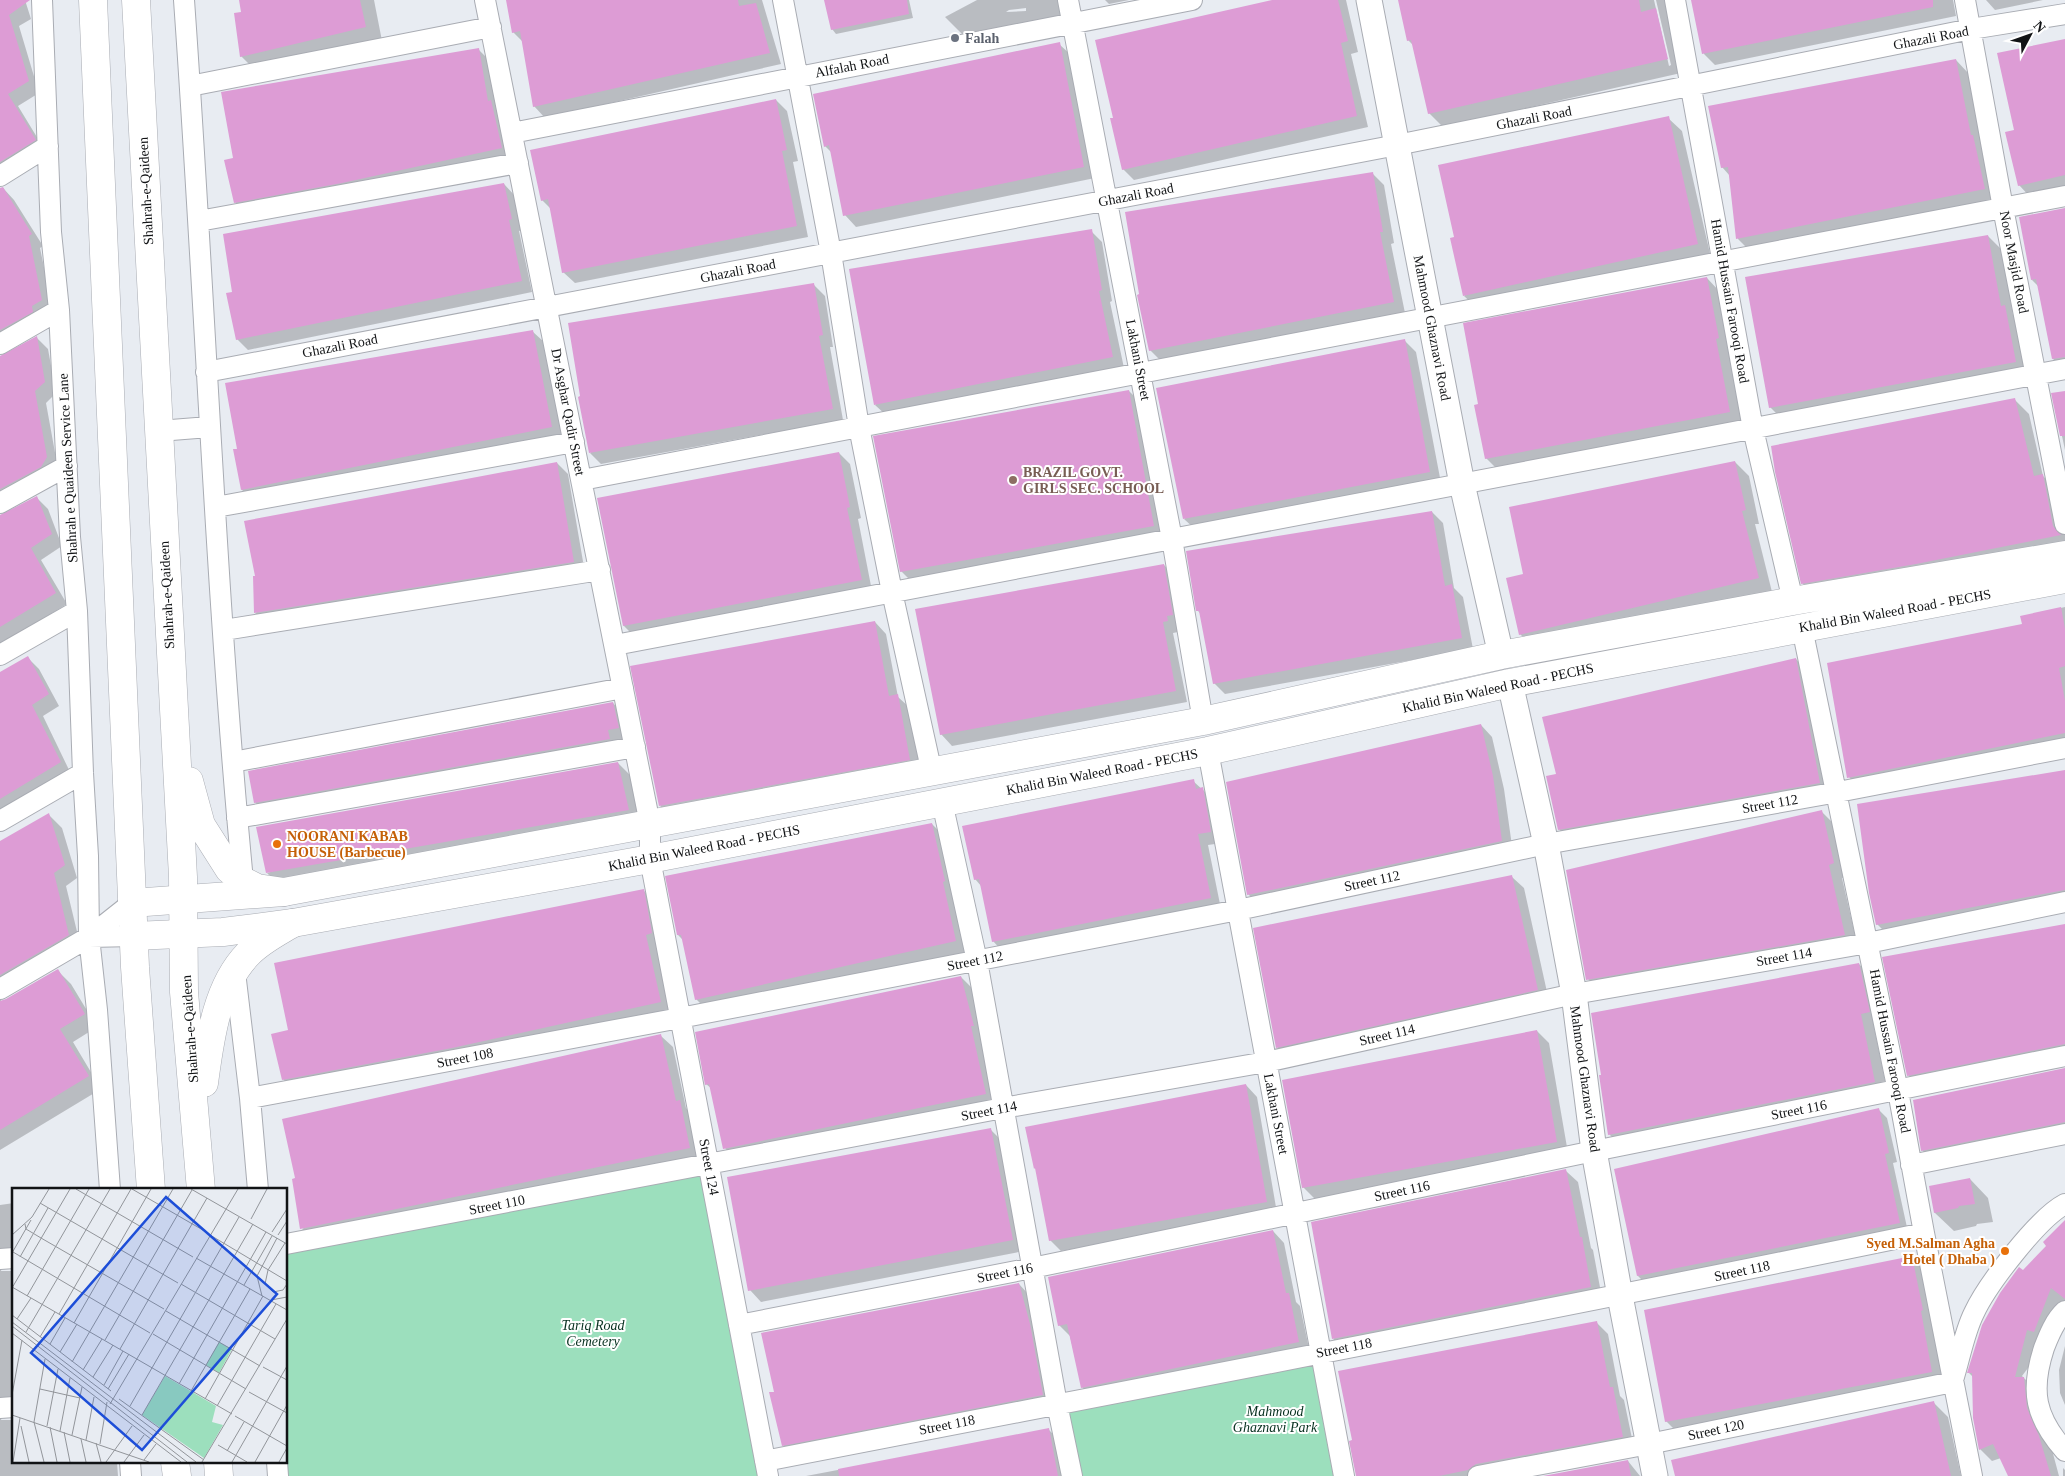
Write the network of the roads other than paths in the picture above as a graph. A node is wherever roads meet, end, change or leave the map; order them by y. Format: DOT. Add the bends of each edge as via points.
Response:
graph roads {
  1 [pos="42,0"];
  2 [pos="93,0"];
  3 [pos="136,0"];
  4 [pos="184,0"];
  5 [pos="485,0"];
  6 [pos="783,0"];
  7 [pos="1068,0"];
  8 [pos="1192,0"];
  9 [pos="1368,0"];
  10 [pos="1675,0"];
  11 [pos="1965,0"];
  12 [pos="2065,14"];
  13 [pos="1073,23"];
  14 [pos="491,27"];
  15 [pos="1971,29"];
  16 [pos="797,77"];
  17 [pos="190,86"];
  18 [pos="1690,86"];
  19 [pos="512,133"];
  20 [pos="1397,145"];
  21 [pos="48,146"];
  22 [pos="518,163"];
  23 [pos="0,176"];
  24 [pos="2065,196"];
  25 [pos="1107,200"];
  26 [pos="2003,208"];
  27 [pos="199,221"];
  28 [pos="831,253"];
  29 [pos="1722,260"];
  30 [pos="547,307"];
  31 [pos="59,310"];
  32 [pos="1430,317"];
  33 [pos="0,344"];
  34 [pos="2065,368"];
  35 [pos="206,372"];
  36 [pos="1140,373"];
  37 [pos="2035,374"];
  38 [pos="209,427"];
  39 [pos="859,427"];
  40 [pos="1753,429"];
  41 [pos="159,431"];
  42 [pos="574,442"];
  43 [pos="67,466"];
  44 [pos="582,480"];
  45 [pos="1462,484"];
  46 [pos="0,503"];
  47 [pos="216,507"];
  48 [pos="2065,524"];
  49 [pos="1172,539"];
  50 [pos="2065,555"];
  51 [pos="600,570"];
  52 [pos="2065,579"];
  53 [pos="892,592"];
  54 [pos="1793,601"];
  55 [pos="77,612"];
  56 [pos="1802,628"];
  57 [pos="224,630"];
  58 [pos="615,645"];
  59 [pos="0,655"];
  60 [pos="170,656"];
  61 [pos="1501,656"];
  62 [pos="1510,684"];
  63 [pos="623,688"];
  64 [pos="1203,721"];
  65 [pos="635,747"];
  66 [pos="2065,748"];
  67 [pos="1208,752"];
  68 [pos="233,762"];
  69 [pos="82,773"];
  70 [pos="932,773"];
  71 [pos="1838,792"];
  72 [pos="942,802"];
  73 [pos="237,818"];
  74 [pos="0,821"];
  75 [pos="650,824"];
  76 [pos="1546,844"];
  77 [pos="650,859"];
  78 [pos="243,881"];
  79 [pos="284,892"];
  80 [pos="184,900"];
  81 [pos="2065,902"];
  82 [pos="132,903"];
  83 [pos="1238,910"];
  84 [pos="293,923"];
  85 [pos="185,935"];
  86 [pos="134,936"];
  87 [pos="89,937"];
  88 [pos="1868,942"];
  89 [pos="976,961"];
  90 [pos="234,972"];
  91 [pos="0,989"];
  92 [pos="1574,994"];
  93 [pos="680,1018"];
  94 [pos="2065,1056"];
  95 [pos="1266,1062"];
  96 [pos="1898,1091"];
  97 [pos="250,1098"];
  98 [pos="1003,1108"];
  99 [pos="197,1130"];
  100 [pos="2065,1134"];
  101 [pos="1594,1151"];
  102 [pos="708,1165"];
  103 [pos="1911,1165"];
  104 [pos="110,1188"];
  105 [pos="151,1188"];
  106 [pos="201,1188"];
  107 [pos="258,1188"];
  108 [pos="2065,1204"];
  109 [pos="1295,1213"];
  110 [pos="1924,1233"];
  111 [pos="288,1244"];
  112 [pos="1032,1268"];
  113 [pos="1620,1296"];
  114 [pos="2065,1311"];
  115 [pos="739,1325"];
  116 [pos="1321,1352"];
  117 [pos="1952,1382"];
  118 [pos="1057,1404"];
  119 [pos="1965,1441"];
  120 [pos="1648,1444"];
  121 [pos="2065,1451"];
  122 [pos="766,1468"];
  123 [pos="1072,1476"];
  124 [pos="1344,1476"];
  125 [pos="1478,1476"];
  126 [pos="1655,1476"];
  127 [pos="1972,1476"];
  128 [pos="1982,1476"];
  1 -- 21 [label="street, Shahrah e Quaideen Service Lane"];
  2 -- 82 [label="main road"];
  3 -- 41 [label="main road, Shahrah-e-Qaideen"];
  4 -- 17 [label="street"];
  5 -- 14 [label="street, Dr Asghar Qadir Street"];
  6 -- 16 [label="street"];
  7 -- 13 [label="street, Lakhani Street"];
  8 -- 13 [label="street, Alfalah Road"];
  9 -- 20 [label="street, Mahmood Ghaznavi Road"];
  10 -- 18 [label="street, Hamid Hussain Farooqi Road"];
  11 -- 15 [label="street, Noor Masjid Road"];
  12 -- 15 [label="street, Ghazali Road"];
  13 -- 16 [label="street, Alfalah Road"];
  13 -- 25 [label="street, Lakhani Street"];
  14 -- 17 [label="street"];
  14 -- 19 [label="street, Dr Asghar Qadir Street"];
  15 -- 18 [label="street, Ghazali Road"];
  15 -- 26 [label="street, Noor Masjid Road"];
  16 -- 19 [label="street, Alfalah Road"];
  16 -- 28 [label="street"];
  17 -- 27 [label="street"];
  18 -- 20 [label="street, Ghazali Road"];
  18 -- 29 [label="street, Hamid Hussain Farooqi Road"];
  19 -- 22 [label="street, Dr Asghar Qadir Street"];
  20 -- 25 [label="street, Ghazali Road"];
  20 -- 32 [label="street, Mahmood Ghaznavi Road"];
  21 -- 23 [label="street"];
  21 -- 31 [label="street, Shahrah e Quaideen Service Lane" via="51,232"];
  22 -- 27 [label="street"];
  22 -- 30 [label="street, Dr Asghar Qadir Street"];
  24 -- 26 [label="street"];
  25 -- 28 [label="street, Ghazali Road"];
  25 -- 36 [label="street, Lakhani Street"];
  26 -- 29 [label="street"];
  26 -- 37 [label="street, Noor Masjid Road"];
  27 -- 35 [label="street"];
  28 -- 30 [label="street, Ghazali Road"];
  28 -- 39 [label="street"];
  29 -- 32 [label="street"];
  29 -- 40 [label="street, Hamid Hussain Farooqi Road"];
  30 -- 35 [label="street, Ghazali Road"];
  30 -- 42 [label="street, Dr Asghar Qadir Street"];
  31 -- 33 [label="street"];
  31 -- 43 [label="street, Shahrah e Quaideen Service Lane"];
  32 -- 36 [label="street"];
  32 -- 45 [label="street, Mahmood Ghaznavi Road"];
  34 -- 37 [label="street"];
  35 -- 38 [label="street"];
  36 -- 39 [label="street"];
  36 -- 49 [label="street, Lakhani Street"];
  37 -- 40 [label="street"];
  37 -- 48 [label="street, Noor Masjid Road"];
  38 -- 41 [label="street"];
  38 -- 47 [label="street"];
  39 -- 44 [label="street"];
  39 -- 53 [label="street"];
  40 -- 45 [label="street"];
  40 -- 54 [label="street, Hamid Hussain Farooqi Road"];
  41 -- 60 [label="main road, Shahrah-e-Qaideen"];
  42 -- 44 [label="street, Dr Asghar Qadir Street"];
  42 -- 47 [label="street"];
  43 -- 46 [label="street"];
  43 -- 55 [label="street, Shahrah e Quaideen Service Lane"];
  44 -- 51 [label="street, Dr Asghar Qadir Street"];
  45 -- 49 [label="street"];
  45 -- 61 [label="street, Mahmood Ghaznavi Road"];
  47 -- 57 [label="street"];
  49 -- 53 [label="street"];
  49 -- 64 [label="street, Lakhani Street"];
  50 -- 54 [label="main road, Khalid Bin Waleed Road - PECHS"];
  51 -- 57 [label="street"];
  51 -- 58 [label="street, Dr Asghar Qadir Street"];
  52 -- 56 [label="main road, Khalid Bin Waleed Road - PECHS"];
  53 -- 58 [label="street"];
  53 -- 70 [label="street"];
  54 -- 61 [label="main road, Khalid Bin Waleed Road - PECHS"];
  55 -- 59 [label="street"];
  55 -- 69 [label="street, Shahrah e Quaideen Service Lane"];
  56 -- 62 [label="main road, Khalid Bin Waleed Road - PECHS"];
  56 -- 71 [label="street, Hamid Hussain Farooqi Road"];
  57 -- 68 [label="street"];
  58 -- 63 [label="street, Dr Asghar Qadir Street"];
  60 -- 78 [label="main road" via="182,758 201,825 229,869"];
  60 -- 80 [label="main road, Shahrah-e-Qaideen"];
  61 -- 64 [label="main road, Khalid Bin Waleed Road - PECHS"];
  62 -- 67 [label="main road, Khalid Bin Waleed Road - PECHS"];
  62 -- 76 [label="street, Mahmood Ghaznavi Road"];
  63 -- 65 [label="street, Dr Asghar Qadir Street"];
  63 -- 68 [label="street"];
  64 -- 70 [label="main road, Khalid Bin Waleed Road - PECHS"];
  65 -- 73 [label="street"];
  65 -- 75 [label="street, Dr Asghar Qadir Street"];
  66 -- 71 [label="street, Street 112"];
  67 -- 72 [label="main road, Khalid Bin Waleed Road - PECHS"];
  67 -- 83 [label="street, Lakhani Street"];
  68 -- 73 [label="street"];
  69 -- 74 [label="street"];
  69 -- 87 [label="street, Shahrah e Quaideen Service Lane"];
  70 -- 75 [label="main road, Khalid Bin Waleed Road - PECHS"];
  71 -- 76 [label="street, Street 112"];
  71 -- 88 [label="street, Hamid Hussain Farooqi Road"];
  72 -- 77 [label="main road, Khalid Bin Waleed Road - PECHS"];
  72 -- 89 [label="street"];
  73 -- 78 [label="street"];
  75 -- 77 [label="street, Dr Asghar Qadir Street"];
  75 -- 79 [label="main road, Khalid Bin Waleed Road - PECHS"];
  76 -- 83 [label="street, Street 112"];
  76 -- 92 [label="street, Mahmood Ghaznavi Road"];
  77 -- 84 [label="main road, Khalid Bin Waleed Road - PECHS"];
  77 -- 93 [label="street, Street 124"];
  78 -- 79 [label="main road" via="256,888"];
  79 -- 80 [label="main road, Khalid Bin Waleed Road - PECHS"];
  80 -- 82 [label="main road, Khalid Bin Waleed Road - PECHS"];
  80 -- 85 [label="main road, Shahrah-e-Qaideen"];
  81 -- 88 [label="street, Street 114"];
  82 -- 86 [label="main road"];
  82 -- 87 [label="street"];
  83 -- 89 [label="street, Street 112"];
  83 -- 95 [label="street, Lakhani Street"];
  84 -- 85 [label="main road, Khalid Bin Waleed Road - PECHS"];
  84 -- 90 [label="main road" via="248,954"];
  85 -- 86 [label="main road, Khalid Bin Waleed Road - PECHS"];
  85 -- 99 [label="main road, Shahrah-e-Qaideen" via="184,992"];
  86 -- 87 [label="street"];
  86 -- 105 [label="main road"];
  87 -- 91 [label="street"];
  87 -- 104 [label="street, Shahrah e Quaideen Service Lane"];
  88 -- 92 [label="street, Street 114"];
  88 -- 96 [label="street, Hamid Hussain Farooqi Road"];
  89 -- 93 [label="street, Street 112"];
  89 -- 98 [label="street"];
  90 -- 97 [label="street"];
  90 -- 99 [label="main road" via="215,1019"];
  92 -- 95 [label="street, Street 114"];
  92 -- 101 [label="street, Mahmood Ghaznavi Road"];
  93 -- 97 [label="street, Street 108"];
  93 -- 102 [label="street, Street 124"];
  94 -- 96 [label="street, Street 116"];
  95 -- 98 [label="street, Street 114"];
  95 -- 109 [label="street, Lakhani Street"];
  96 -- 101 [label="street, Street 116"];
  96 -- 103 [label="street, Hamid Hussain Farooqi Road"];
  97 -- 107 [label="street"];
  98 -- 102 [label="street, Street 114"];
  98 -- 112 [label="street"];
  99 -- 106 [label="main road, Shahrah-e-Qaideen"];
  100 -- 103 [label="street"];
  101 -- 109 [label="street, Street 116"];
  101 -- 113 [label="street, Mahmood Ghaznavi Road"];
  102 -- 111 [label="street, Street 110"];
  102 -- 115 [label="street, Street 124"];
  103 -- 110 [label="street, Hamid Hussain Farooqi Road"];
  108 -- 117 [label="street" via="2039,1225 2002,1268 1974,1313"];
  109 -- 112 [label="street, Street 116"];
  109 -- 116 [label="street, Lakhani Street"];
  110 -- 113 [label="street, Street 118"];
  110 -- 117 [label="street, Hamid Hussain Farooqi Road"];
  112 -- 115 [label="street, Street 116"];
  112 -- 118 [label="street"];
  113 -- 116 [label="street, Street 118"];
  113 -- 120 [label="street, Mahmood Ghaznavi Road"];
  114 -- 121 [label="street" via="2049,1334 2039,1364 2036,1390 2040,1412 2050,1434"];
  115 -- 122 [label="street, Street 124"];
  116 -- 118 [label="street, Street 118"];
  116 -- 124 [label="street, Lakhani Street"];
  117 -- 119 [label="street, Hamid Hussain Farooqi Road"];
  117 -- 120 [label="street, Street 120"];
  118 -- 122 [label="street, Street 118"];
  118 -- 123 [label="street"];
  119 -- 127 [label="street, Hamid Hussain Farooqi Road"];
  119 -- 128 [label="street"];
  120 -- 125 [label="street, Street 120"];
  120 -- 126 [label="street, Mahmood Ghaznavi Road"];
}
